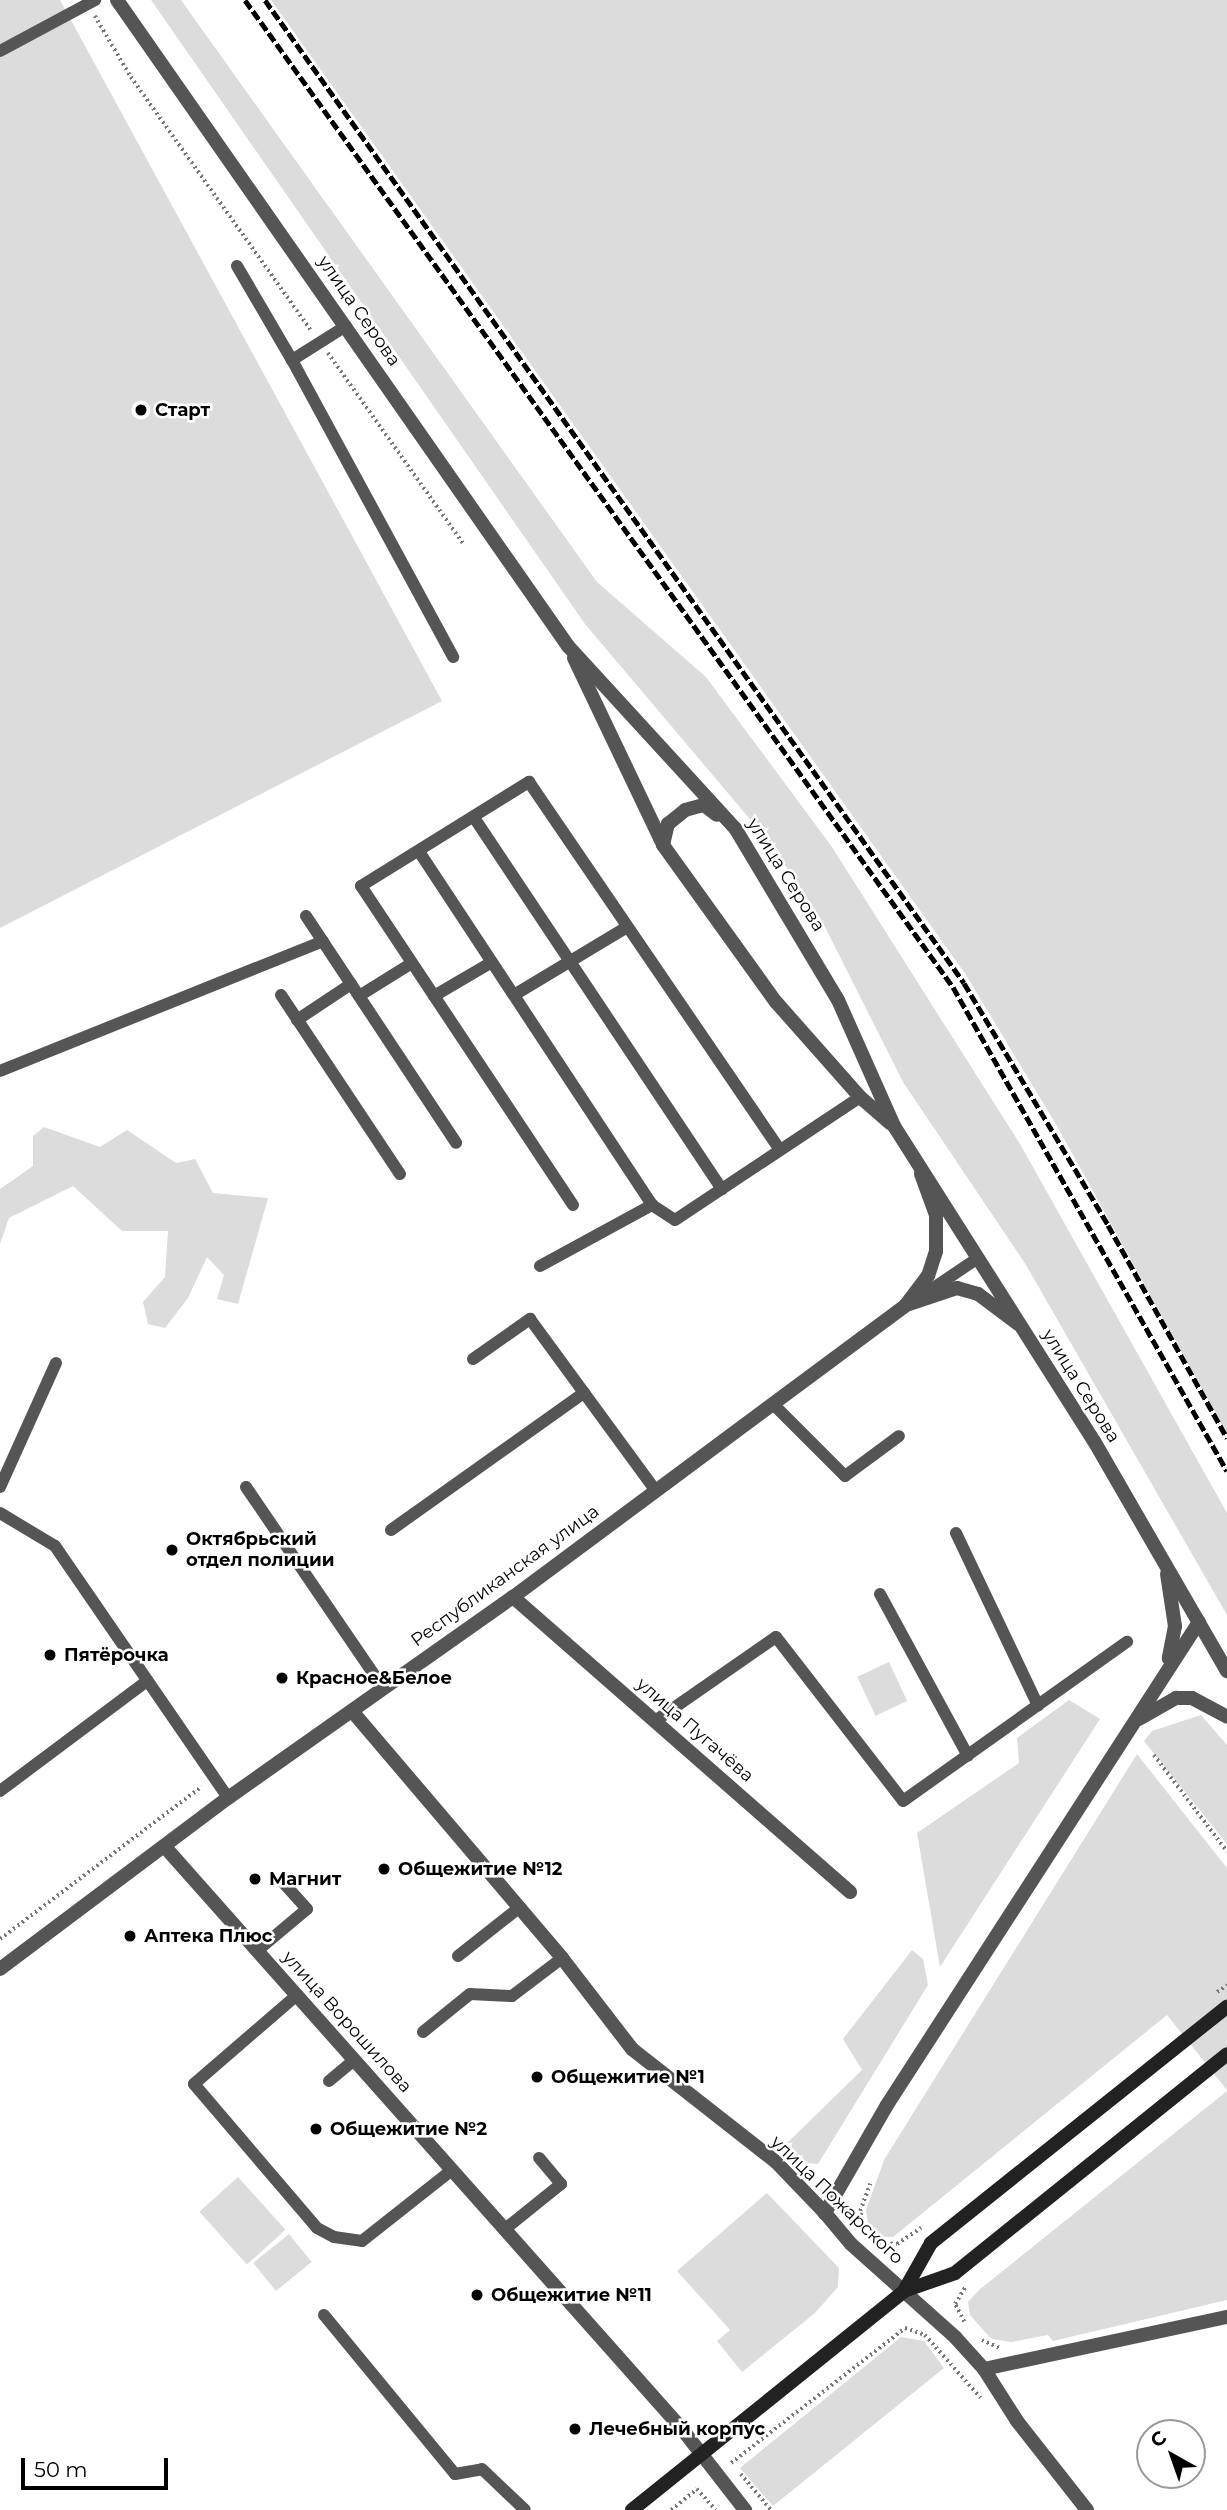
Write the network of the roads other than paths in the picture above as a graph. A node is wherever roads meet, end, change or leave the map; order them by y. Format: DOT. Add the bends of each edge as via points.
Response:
graph roads {
  1 [pos="117,0"];
  2 [pos="92,2"];
  3 [pos="0,51"];
  4 [pos="237,266"];
  5 [pos="346,326"];
  6 [pos="292,360"];
  7 [pos="568,646"];
  8 [pos="453,657"];
  9 [pos="475,819"];
  10 [pos="736,828"];
  11 [pos="663,845"];
  12 [pos="420,853"];
  13 [pos="306,916"];
  14 [pos="627,928"];
  15 [pos="323,941"];
  16 [pos="492,962"];
  17 [pos="412,963"];
  18 [pos="568,963"];
  19 [pos="351,984"];
  20 [pos="281,995"];
  21 [pos="514,995"];
  22 [pos="359,996"];
  23 [pos="434,996"];
  24 [pos="297,1020"];
  25 [pos="0,1071"];
  26 [pos="860,1097"];
  27 [pos="894,1126"];
  28 [pos="456,1143"];
  29 [pos="780,1150"];
  30 [pos="916,1161"];
  31 [pos="400,1174"];
  32 [pos="722,1189"];
  33 [pos="573,1205"];
  34 [pos="652,1205"];
  35 [pos="978,1258"];
  36 [pos="540,1266"];
  37 [pos="905,1306"];
  38 [pos="1021,1326"];
  39 [pos="473,1359"];
  40 [pos="56,1363"];
  41 [pos="584,1393"];
  42 [pos="773,1404"];
  43 [pos="899,1436"];
  44 [pos="0,1487"];
  45 [pos="246,1487"];
  46 [pos="655,1490"];
  47 [pos="0,1513"];
  48 [pos="391,1530"];
  49 [pos="956,1534"];
  50 [pos="1166,1566"];
  51 [pos="880,1594"];
  52 [pos="513,1597"];
  53 [pos="1199,1622"];
  54 [pos="1127,1642"];
  55 [pos="1227,1671"];
  56 [pos="1162,1677"];
  57 [pos="147,1681"];
  58 [pos="383,1688"];
  59 [pos="1038,1706"];
  60 [pos="352,1711"];
  61 [pos="1227,1717"];
  62 [pos="655,1721"];
  63 [pos="1127,1728"];
  64 [pos="968,1756"];
  65 [pos="0,1791"];
  66 [pos="228,1798"];
  67 [pos="165,1847"];
  68 [pos="281,1880"];
  69 [pos="850,1892"];
  70 [pos="520,1907"];
  71 [pos="257,1951"];
  72 [pos="458,1956"];
  73 [pos="562,1958"];
  74 [pos="0,1969"];
  75 [pos="297,1995"];
  76 [pos="1227,2007"];
  77 [pos="423,2032"];
  78 [pos="1227,2054"];
  79 [pos="354,2060"];
  80 [pos="329,2081"];
  81 [pos="539,2158"];
  82 [pos="452,2170"];
  83 [pos="825,2213"];
  84 [pos="505,2230"];
  85 [pos="904,2291"];
  86 [pos="324,2315"];
  87 [pos="1227,2317"];
  88 [pos="984,2370"];
  89 [pos="701,2456"];
  90 [pos="525,2510"];
  91 [pos="632,2510"];
  92 [pos="745,2510"];
  93 [pos="1087,2510"];
  1 -- 5 [label="street, улица Серова"];
  2 -- 3 [label="lane"];
  4 -- 6 [label="lane"];
  5 -- 6 [label="lane"];
  5 -- 7 [label="street, улица Серова"];
  6 -- 8 [label="lane"];
  7 -- 10 [label="street, улица Серова"];
  7 -- 11 [label="street, улица Серова"];
  9 -- 12 [label="lane"];
  9 -- 14 [label="lane" via="529,782"];
  9 -- 18 [label="lane"];
  10 -- 11 [label="street" via="704,805 685,810 668,824"];
  10 -- 27 [label="street, улица Серова" via="838,1000"];
  11 -- 26 [label="street, улица Серова" via="776,1002"];
  12 -- 16 [label="lane"];
  12 -- 17 [label="lane" via="361,886"];
  13 -- 15 [label="lane"];
  14 -- 18 [label="lane"];
  14 -- 29 [label="lane"];
  15 -- 19 [label="lane"];
  15 -- 25 [label="lane"];
  16 -- 21 [label="lane"];
  16 -- 23 [label="lane"];
  17 -- 22 [label="lane"];
  17 -- 23 [label="lane"];
  18 -- 21 [label="lane"];
  18 -- 32 [label="lane"];
  19 -- 22 [label="lane"];
  19 -- 24 [label="lane"];
  20 -- 24 [label="lane"];
  21 -- 34 [label="lane"];
  22 -- 28 [label="lane"];
  23 -- 33 [label="lane"];
  24 -- 31 [label="lane"];
  26 -- 27 [label="street, улица Серова"];
  26 -- 29 [label="lane"];
  27 -- 30 [label="street, улица Серова"];
  29 -- 32 [label="lane"];
  30 -- 35 [label="street, улица Серова"];
  30 -- 37 [label="street, Республиканская улица" via="936,1215 936,1251 928,1276"];
  32 -- 34 [label="lane" via="675,1220"];
  34 -- 36 [label="lane"];
  35 -- 37 [label="lane"];
  35 -- 38 [label="street, улица Серова"];
  37 -- 38 [label="street" via="957,1287 978,1294"];
  37 -- 42 [label="street, Республиканская улица"];
  38 -- 50 [label="street, улица Серова"];
  39 -- 41 [label="lane" via="530,1319"];
  40 -- 44 [label="lane"];
  41 -- 46 [label="lane"];
  41 -- 48 [label="lane"];
  42 -- 43 [label="lane" via="845,1476"];
  42 -- 46 [label="street, Республиканская улица"];
  45 -- 58 [label="lane"];
  46 -- 52 [label="street, Республиканская улица"];
  47 -- 57 [label="lane" via="55,1546"];
  49 -- 59 [label="lane"];
  50 -- 53 [label="street, улица Серова"];
  50 -- 56 [label="street" via="1175,1626"];
  51 -- 64 [label="lane"];
  52 -- 58 [label="street, Республиканская улица"];
  52 -- 62 [label="street, улица Пугачёва"];
  53 -- 55 [label="street, улица Серова"];
  53 -- 56 [label="street"];
  54 -- 59 [label="lane"];
  56 -- 63 [label="street"];
  57 -- 65 [label="lane"];
  57 -- 66 [label="lane"];
  58 -- 60 [label="street, Республиканская улица"];
  59 -- 64 [label="lane"];
  60 -- 66 [label="street, Республиканская улица"];
  60 -- 70 [label="street, улица Пожарского"];
  61 -- 63 [label="street" via="1192,1698 1176,1698 1153,1707"];
  62 -- 64 [label="lane" via="776,1637 903,1801"];
  62 -- 69 [label="street, улица Пугачёва"];
  63 -- 83 [label="street" via="887,2105"];
  66 -- 67 [label="street, Республиканская улица"];
  67 -- 71 [label="street, улица Ворошилова"];
  67 -- 74 [label="street, Республиканская улица"];
  68 -- 71 [label="lane" via="307,1909"];
  70 -- 72 [label="lane"];
  70 -- 73 [label="street, улица Пожарского"];
  71 -- 75 [label="street, улица Ворошилова"];
  73 -- 77 [label="lane" via="512,1996 470,1994"];
  73 -- 83 [label="street, улица Пожарского" via="632,2049 776,2162"];
  75 -- 79 [label="street, улица Ворошилова"];
  75 -- 82 [label="lane" via="194,2084 317,2228 334,2237 362,2241"];
  76 -- 85 [label="main road" via="931,2243"];
  78 -- 85 [label="main road" via="955,2273"];
  79 -- 80 [label="lane"];
  79 -- 82 [label="street, улица Ворошилова"];
  81 -- 84 [label="lane" via="561,2184"];
  82 -- 84 [label="street, улица Ворошилова"];
  83 -- 85 [label="street, улица Пожарского" via="851,2244"];
  84 -- 89 [label="street, улица Ворошилова"];
  85 -- 88 [label="street, улица Пожарского"];
  85 -- 89 [label="main road"];
  86 -- 90 [label="lane" via="456,2474 482,2469"];
  87 -- 88 [label="street"];
  88 -- 93 [label="street, улица Пожарского" via="1022,2428"];
  89 -- 91 [label="main road"];
  89 -- 92 [label="street, улица Ворошилова"];
}
